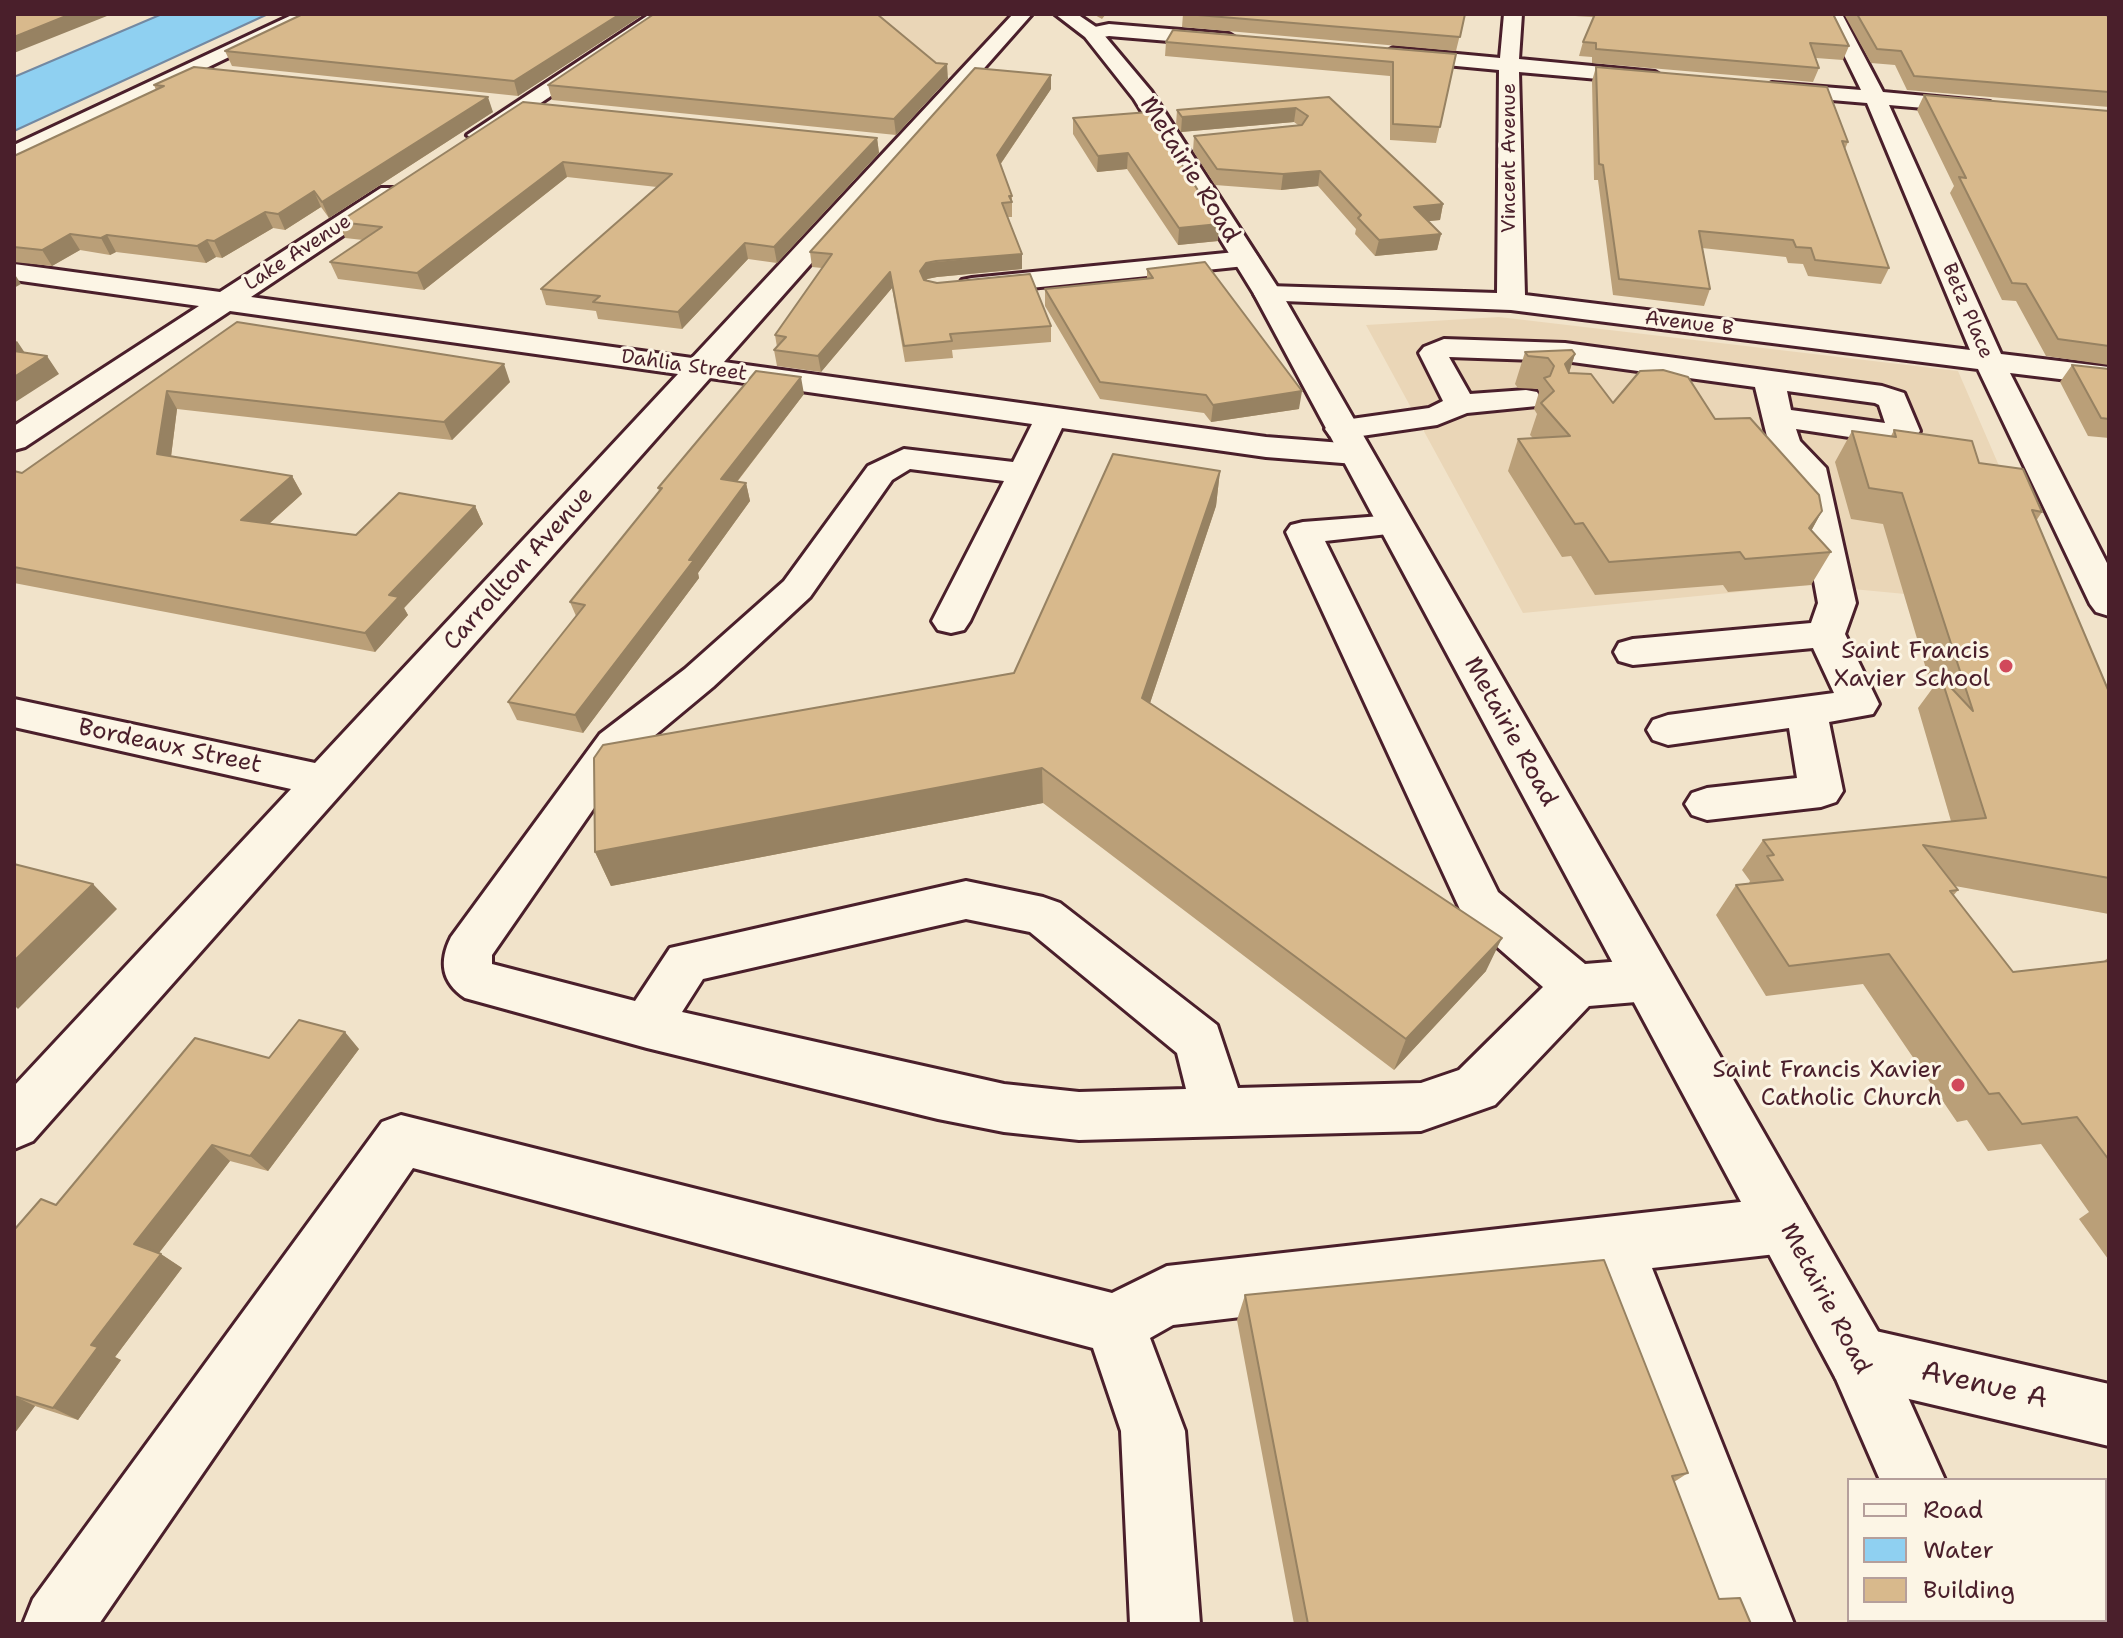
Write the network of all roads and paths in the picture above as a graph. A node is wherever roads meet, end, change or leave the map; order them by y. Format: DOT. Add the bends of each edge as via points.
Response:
graph roads {
  1 [pos="309,14"];
  2 [pos="663,14"];
  3 [pos="1023,14"];
  4 [pos="1513,14"];
  5 [pos="1833,14"];
  6 [pos="1097,23"];
  7 [pos="1245,41"];
  8 [pos="1365,52"];
  9 [pos="1509,65"];
  10 [pos="190,71"];
  11 [pos="235,76"];
  12 [pos="1668,79"];
  13 [pos="1748,86"];
  14 [pos="1875,98"];
  15 [pos="494,102"];
  16 [pos="524,105"];
  17 [pos="2000,108"];
  18 [pos="556,109"];
  19 [pos="458,148"];
  20 [pos="14,154"];
  21 [pos="406,182"];
  22 [pos="1246,259"];
  23 [pos="14,272"];
  24 [pos="953,287"];
  25 [pos="1268,294"];
  26 [pos="222,302"];
  27 [pos="1511,302"];
  28 [pos="1592,356"];
  29 [pos="1989,361"];
  30 [pos="701,369"];
  31 [pos="2109,376"];
  32 [pos="1585,388"];
  33 [pos="1526,399"];
  34 [pos="1460,404"];
  35 [pos="1051,417"];
  36 [pos="14,440"];
  37 [pos="1348,441"];
  38 [pos="1024,473"];
  39 [pos="1394,525"];
  40 [pos="2109,604"];
  41 [pos="951,621"];
  42 [pos="1826,634"];
  43 [pos="1633,652"];
  44 [pos="1807,711"];
  45 [pos="14,713"];
  46 [pos="1668,730"];
  47 [pos="325,781"];
  48 [pos="1707,804"];
  49 [pos="1648,980"];
  50 [pos="1576,986"];
  51 [pos="647,1026"];
  52 [pos="1219,1113"];
  53 [pos="14,1124"];
  54 [pos="1785,1225"];
  55 [pos="1614,1244"];
  56 [pos="1115,1324"];
  57 [pos="1858,1357"];
  58 [pos="2109,1415"];
  59 [pos="1912,1478"];
  60 [pos="58,1624"];
  61 [pos="1165,1624"];
  62 [pos="1759,1624"];
  1 -- 10 [label="street"];
  2 -- 16 [label="street"];
  3 -- 30 [label="street, Carrollton Avenue" via="888,144"];
  4 -- 9 [label="street, Vincent Avenue"];
  5 -- 14 [label="street, Betz Place"];
  6 -- 7 [label="street"];
  6 -- 22 [label="street, Metairie Road" via="1143,96 1193,152"];
  8 -- 9 [label="street"];
  9 -- 12 [label="street"];
  9 -- 27 [label="street, Vincent Avenue"];
  10 -- 11 [label="street"];
  10 -- 20 [label="street"];
  13 -- 14 [label="street"];
  14 -- 17 [label="street"];
  14 -- 29 [label="street, Betz Place"];
  15 -- 16 [label="street"];
  16 -- 18 [label="street"];
  16 -- 19 [label="street"];
  21 -- 26 [label="street, Lake Avenue"];
  22 -- 24 [label="street"];
  22 -- 25 [label="street, Metairie Road"];
  23 -- 26 [label="street, Dahlia Street"];
  25 -- 27 [label="street, Avenue B"];
  25 -- 37 [label="street, Metairie Road"];
  26 -- 30 [label="street, Dahlia Street"];
  26 -- 36 [label="street, Lake Avenue"];
  27 -- 29 [label="street, Avenue B"];
  28 -- 32 [label="street" via="1593,380"];
  28 -- 34 [label="street" via="1439,350 1434,358"];
  28 -- 42 [label="street" via="1773,399 1785,445 1810,468 1837,603"];
  29 -- 31 [label="street, Avenue B"];
  29 -- 40 [label="street, Betz Place"];
  30 -- 35 [label="street, Dahlia Street"];
  30 -- 47 [label="street, Carrollton Avenue"];
  33 -- 34 [label="street, Dahlia Street"];
  34 -- 37 [label="street, Dahlia Street" via="1437,416"];
  35 -- 37 [label="street, Dahlia Street" via="1266,447"];
  35 -- 38 [label="street"];
  37 -- 39 [label="street, Metairie Road"];
  38 -- 41 [label="street"];
  38 -- 51 [label="street" via="904,459 880,473 797,589 615,745 468,951 468,974 482,983"];
  39 -- 49 [label="street, Metairie Road"];
  39 -- 50 [label="street" via="1303,532 1481,905"];
  42 -- 43 [label="street"];
  42 -- 44 [label="street" via="1859,704"];
  44 -- 46 [label="street"];
  44 -- 48 [label="street" via="1821,791"];
  45 -- 47 [label="street, Bordeaux Street"];
  47 -- 53 [label="street, Carrollton Avenue"];
  49 -- 50 [label="street"];
  49 -- 54 [label="street, Metairie Road"];
  50 -- 52 [label="street" via="1476,1088 1449,1098 1421,1107"];
  51 -- 52 [label="street" via="1004,1108 1079,1116"];
  51 -- 52 [label="street" via="687,962 966,900 1043,916 1199,1041"];
  54 -- 55 [label="street"];
  54 -- 57 [label="street, Metairie Road"];
  55 -- 56 [label="street" via="1167,1296"];
  55 -- 62 [label="street"];
  56 -- 60 [label="street" via="401,1140"];
  56 -- 61 [label="street" via="1153,1431"];
  57 -- 58 [label="street, Avenue A"];
  57 -- 59 [label="street, Metairie Road"];
}
